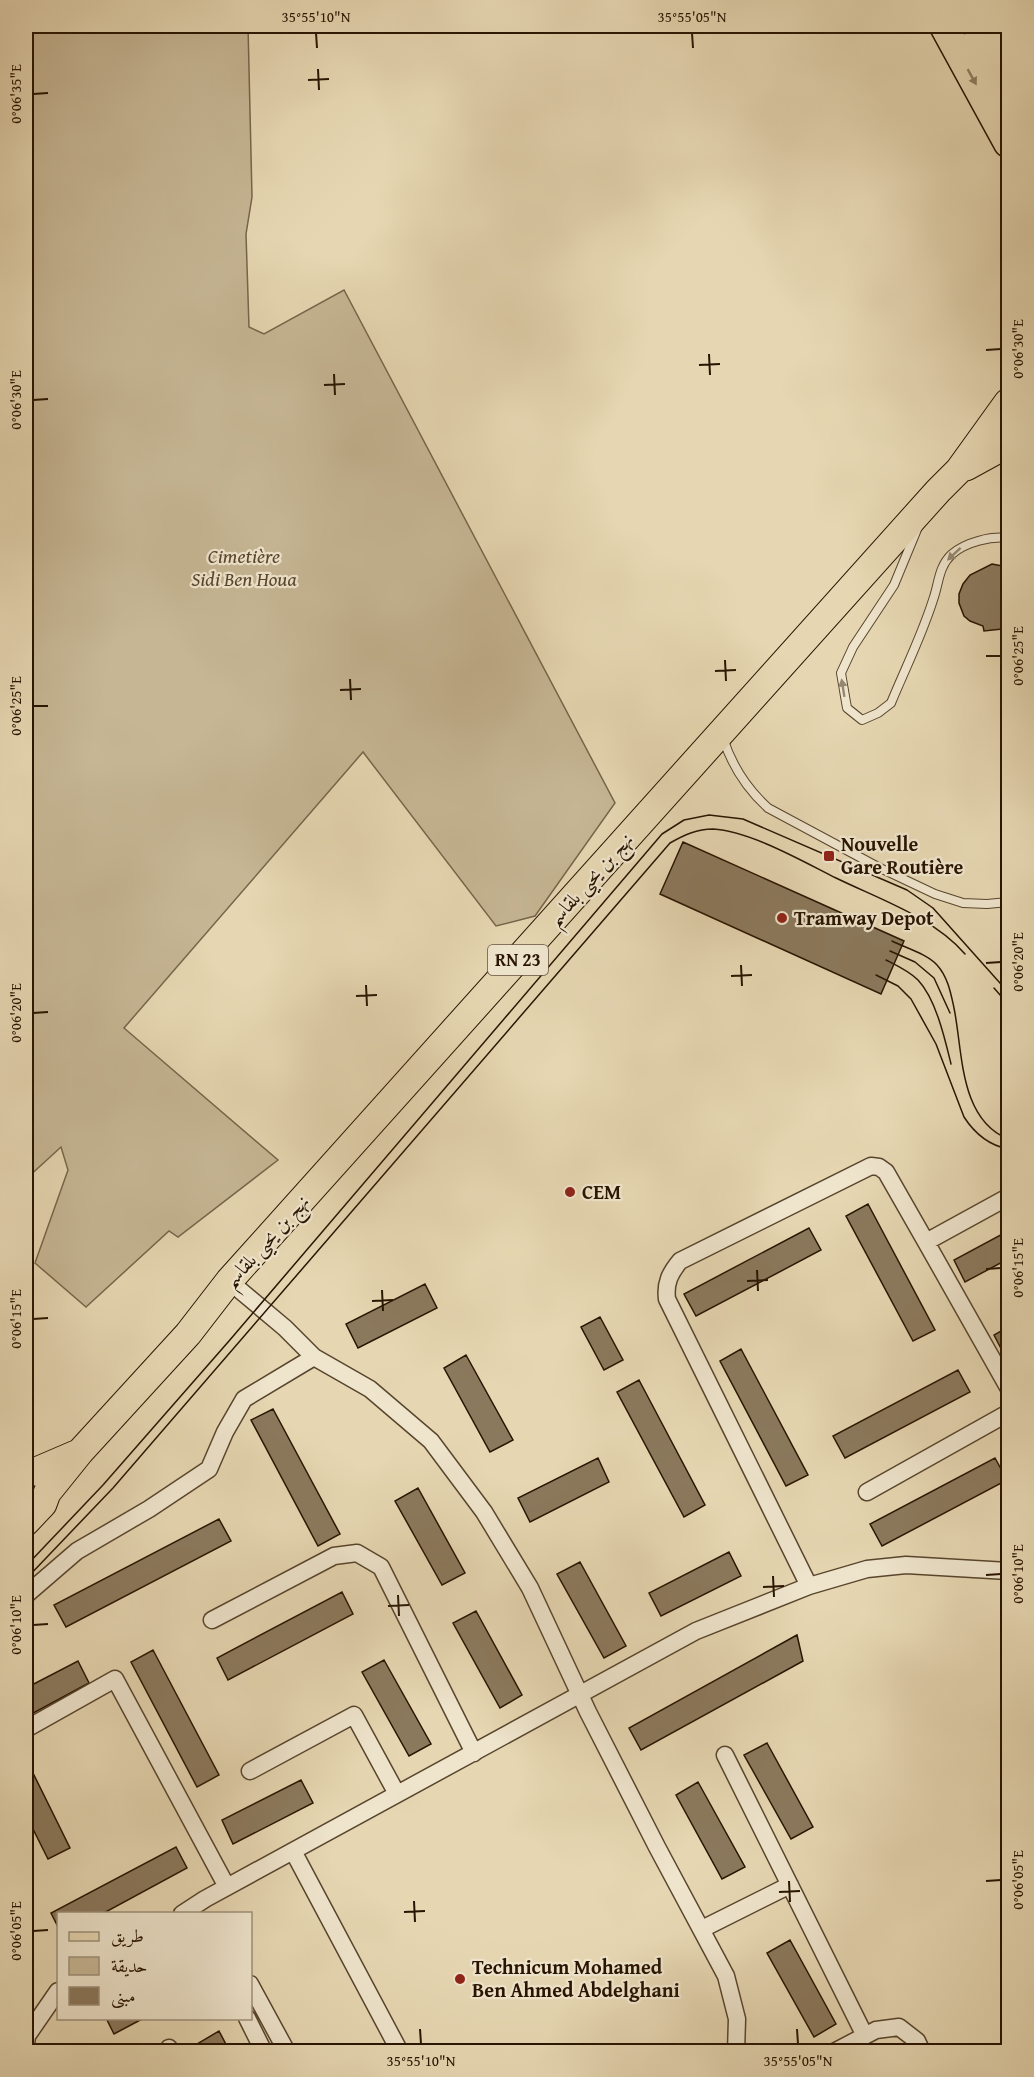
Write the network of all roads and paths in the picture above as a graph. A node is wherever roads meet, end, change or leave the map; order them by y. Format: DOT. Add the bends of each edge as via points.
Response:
graph roads {
  1 [pos="944,26"];
  2 [pos="966,26"];
  3 [pos="993,26"];
  4 [pos="1008,54"];
  5 [pos="1008,102"];
  6 [pos="1008,143"];
  7 [pos="1008,402"];
  8 [pos="1008,444"];
  9 [pos="959,470"];
  10 [pos="926,505"];
  11 [pos="1008,538"];
  12 [pos="721,734"];
  13 [pos="1008,902"];
  14 [pos="1008,1197"];
  15 [pos="926,1242"];
  16 [pos="229,1281"];
  17 [pos="315,1357"];
  18 [pos="1008,1387"];
  19 [pos="1008,1413"];
  20 [pos="36,1479"];
  21 [pos="867,1492"];
  22 [pos="26,1522"];
  23 [pos="1008,1571"];
  24 [pos="809,1586"];
  25 [pos="26,1595"];
  26 [pos="212,1620"];
  27 [pos="580,1695"];
  28 [pos="26,1729"];
  29 [pos="474,1753"];
  30 [pos="724,1755"];
  31 [pos="250,1772"];
  32 [pos="397,1794"];
  33 [pos="293,1851"];
  34 [pos="790,1885"];
  35 [pos="227,1887"];
  36 [pos="209,1906"];
  37 [pos="187,1912"];
  38 [pos="702,1929"];
  39 [pos="252,1988"];
  40 [pos="57,1992"];
  41 [pos="248,2020"];
  42 [pos="865,2036"];
  43 [pos="26,2044"];
  44 [pos="264,2052"];
  45 [pos="287,2052"];
  46 [pos="400,2052"];
  47 [pos="736,2052"];
  48 [pos="834,2052"];
  49 [pos="922,2052"];
  1 -- 6 [label="highway, one-way"];
  2 -- 5 [label="highway"];
  3 -- 4 [label="highway"];
  7 -- 9 [label="main road, نهج بن يحيى بلقاسم / RN 23"];
  8 -- 9 [label="main road, نهج بن يحيى بلقاسم / RN 23"];
  9 -- 10 [label="main road, نهج بن يحيى بلقاسم / RN 23"];
  11 -- 10 [label="lane, one-way" via="980,541 951,555 939,573 934,599 891,703 862,720 847,708 841,673 853,647 894,585"];
  10 -- 12 [label="main road, نهج بن يحيى بلقاسم / RN 23"];
  12 -- 13 [label="lane" via="735,770 768,808 935,894 963,903"];
  12 -- 16 [label="main road, نهج بن يحيى بلقاسم / RN 23"];
  14 -- 15 [label="street"];
  15 -- 18 [label="street"];
  15 -- 24 [label="street" via="886,1172 871,1166 680,1261 666,1286 667,1299"];
  16 -- 17 [label="street"];
  16 -- 20 [label="main road, نهج بن يحيى بلقاسم / RN 23" via="188,1334 80,1452"];
  17 -- 25 [label="street" via="244,1399 209,1469 77,1551"];
  17 -- 27 [label="street" via="370,1389 430,1441 484,1512 530,1588"];
  19 -- 21 [label="street"];
  20 -- 22 [label="main road, نهج بن يحيى بلقاسم" via="43,1504"];
  23 -- 24 [label="street" via="906,1565 867,1569"];
  24 -- 27 [label="street" via="696,1632"];
  26 -- 29 [label="street" via="334,1556 357,1553 381,1567"];
  27 -- 29 [label="street"];
  27 -- 38 [label="street"];
  28 -- 35 [label="street" via="115,1679"];
  29 -- 32 [label="street"];
  30 -- 34 [label="street"];
  31 -- 32 [label="street" via="354,1715"];
  32 -- 33 [label="street"];
  33 -- 35 [label="street"];
  33 -- 46 [label="street"];
  34 -- 38 [label="street"];
  34 -- 42 [label="street"];
  35 -- 36 [label="street"];
  36 -- 37 [label="street"];
  38 -- 47 [label="street" via="726,1976 737,2019"];
  39 -- 45 [label="street"];
  40 -- 43 [label="street" via="27,2036"];
  41 -- 44 [label="street"];
  42 -- 48 [label="street"];
  42 -- 49 [label="street" via="899,2027 917,2041"];
}
